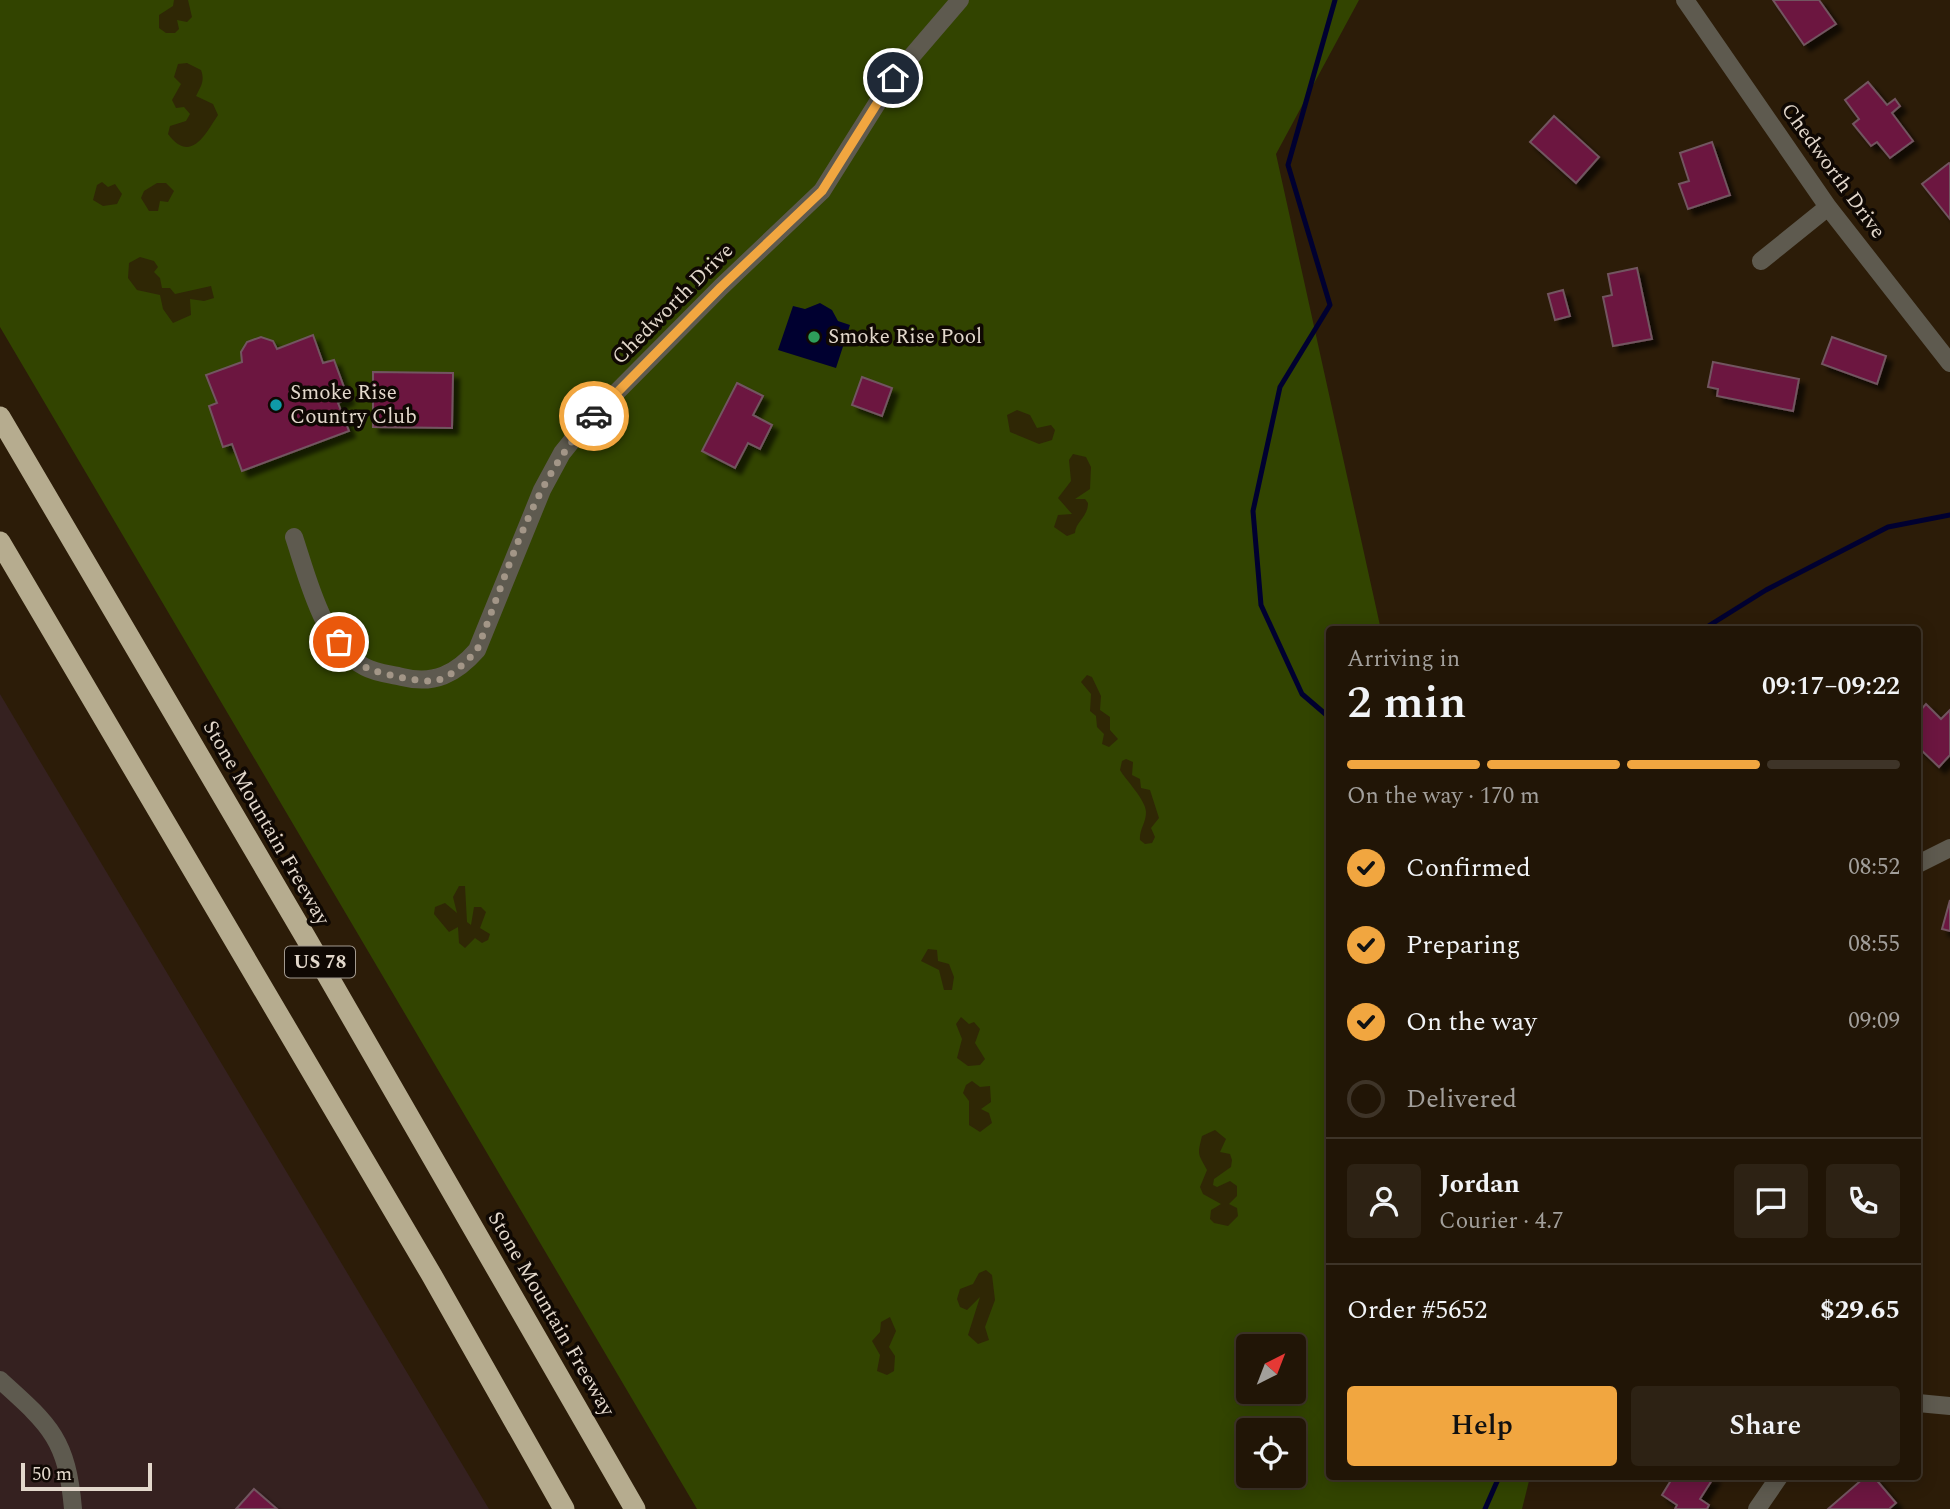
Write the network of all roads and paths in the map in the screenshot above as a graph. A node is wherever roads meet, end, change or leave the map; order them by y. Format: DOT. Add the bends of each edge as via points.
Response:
graph roads {
  1 [pos="960,0"];
  2 [pos="1685,0"];
  3 [pos="1828,207"];
  4 [pos="1761,261"];
  5 [pos="1950,363"];
  6 [pos="0,417"];
  7 [pos="295,537"];
  8 [pos="0,542"];
  9 [pos="1950,848"];
  10 [pos="1921,862"];
  11 [pos="0,1380"];
  12 [pos="1921,1404"];
  13 [pos="1950,1406"];
  14 [pos="1777,1480"];
  15 [pos="73,1509"];
  16 [pos="564,1509"];
  17 [pos="635,1509"];
  18 [pos="1757,1509"];
  1 -- 7 [label="street, Chedworth Drive" via="893,78 822,191 710,298 562,453 542,490 477,650 464,664 437,680 407,679 366,668 348,655 329,628"];
  2 -- 3 [label="street, Chedworth Drive"];
  3 -- 4 [label="street"];
  3 -- 5 [label="street, Chedworth Drive"];
  6 -- 17 [label="highway, Stone Mountain Freeway / US 78"];
  8 -- 16 [label="highway, US 78"];
  9 -- 10 [label="street"];
  11 -- 15 [label="street" via="42,1418 62,1447"];
  12 -- 13 [label="street"];
  14 -- 18 [label="street"];
}
